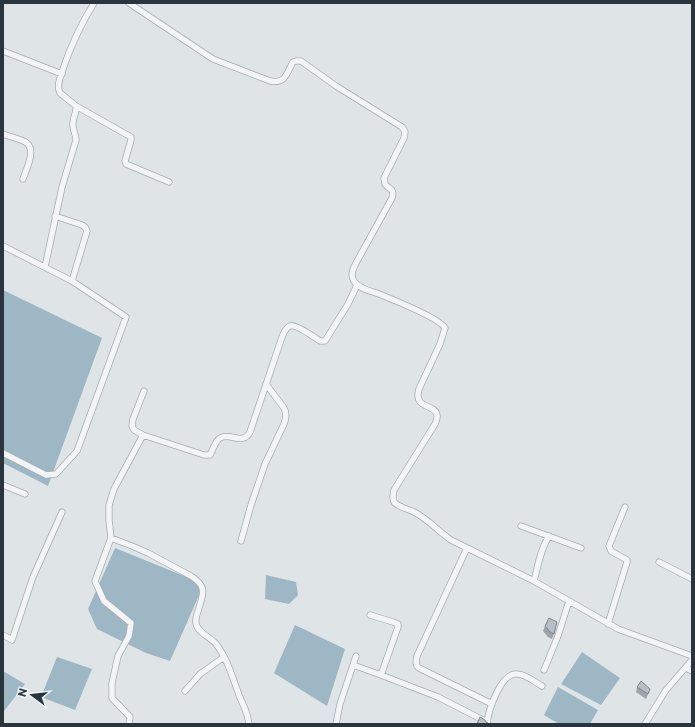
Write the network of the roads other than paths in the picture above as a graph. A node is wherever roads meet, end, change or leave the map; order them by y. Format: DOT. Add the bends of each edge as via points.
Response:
graph roads {
  1 [pos="92,3"];
  2 [pos="129,3"];
  3 [pos="3,51"];
  4 [pos="62,74"];
  5 [pos="76,106"];
  6 [pos="3,134"];
  7 [pos="23,179"];
  8 [pos="169,182"];
  9 [pos="55,216"];
  10 [pos="3,246"];
  11 [pos="45,267"];
  12 [pos="72,281"];
  13 [pos="357,285"];
  14 [pos="266,384"];
  15 [pos="144,391"];
  16 [pos="143,435"];
  17 [pos="3,453"];
  18 [pos="3,485"];
  19 [pos="25,494"];
  20 [pos="625,507"];
  21 [pos="62,512"];
  22 [pos="521,526"];
  23 [pos="549,536"];
  24 [pos="111,538"];
  25 [pos="240,541"];
  26 [pos="467,548"];
  27 [pos="581,548"];
  28 [pos="659,562"];
  29 [pos="692,579"];
  30 [pos="534,581"];
  31 [pos="569,601"];
  32 [pos="370,615"];
  33 [pos="608,624"];
  34 [pos="3,635"];
  35 [pos="356,656"];
  36 [pos="692,656"];
  37 [pos="224,657"];
  38 [pos="692,660"];
  39 [pos="352,665"];
  40 [pos="686,668"];
  41 [pos="544,670"];
  42 [pos="692,671"];
  43 [pos="381,675"];
  44 [pos="542,686"];
  45 [pos="185,691"];
  46 [pos="492,704"];
  47 [pos="487,723"];
  48 [pos="129,724"];
  49 [pos="249,724"];
  50 [pos="336,724"];
  51 [pos="645,724"];
  1 -- 4 [label="street" via="70,48"];
  2 -- 13 [label="street" via="213,59 270,81 280,82 293,62 301,61 402,127 405,132 404,138 384,178 393,195 352,271 353,280"];
  3 -- 4 [label="street"];
  4 -- 5 [label="street" via="58,87 60,93"];
  5 -- 8 [label="street" via="131,137 126,164"];
  5 -- 9 [label="street" via="73,124 76,140"];
  6 -- 7 [label="street" via="30,146 31,155"];
  9 -- 11 [label="street"];
  9 -- 12 [label="street" via="82,225 87,231"];
  10 -- 11 [label="street"];
  11 -- 12 [label="street"];
  12 -- 17 [label="street" via="126,317 77,451 56,474 46,475"];
  13 -- 14 [label="street" via="325,340 320,341 294,326 286,329"];
  13 -- 26 [label="street" via="430,317 444,326 445,330 417,394 420,402 435,411 437,419 394,490 393,498 394,502 426,519 447,537"];
  14 -- 16 [label="street" via="248,436 220,437 210,455"];
  14 -- 25 [label="street" via="284,408 286,417 265,464"];
  15 -- 16 [label="street" via="132,426"];
  16 -- 24 [label="street" via="114,489 109,520"];
  18 -- 19 [label="street"];
  20 -- 33 [label="street" via="610,546 611,550 627,562"];
  21 -- 34 [label="street" via="33,578 12,640"];
  22 -- 23 [label="street"];
  23 -- 27 [label="street"];
  23 -- 30 [label="street" via="541,553"];
  24 -- 37 [label="street" via="148,553 200,582 203,593 196,625 216,644"];
  24 -- 48 [label="street" via="95,581 104,601 131,623 129,636 118,656 112,683 112,698 130,717"];
  26 -- 30 [label="street"];
  26 -- 46 [label="street" via="417,656 416,666"];
  28 -- 29 [label="street"];
  30 -- 31 [label="street"];
  31 -- 33 [label="street"];
  31 -- 41 [label="street"];
  32 -- 43 [label="street" via="398,624"];
  33 -- 36 [label="street"];
  35 -- 39 [label="street"];
  37 -- 45 [label="street" via="200,674"];
  37 -- 49 [label="street"];
  38 -- 40 [label="street"];
  39 -- 43 [label="street"];
  39 -- 50 [label="street"];
  40 -- 42 [label="street"];
  40 -- 51 [label="street" via="666,690"];
  43 -- 47 [label="street" via="438,697"];
  44 -- 46 [label="street" via="516,673 509,675 504,679"];
  46 -- 47 [label="street"];
}
